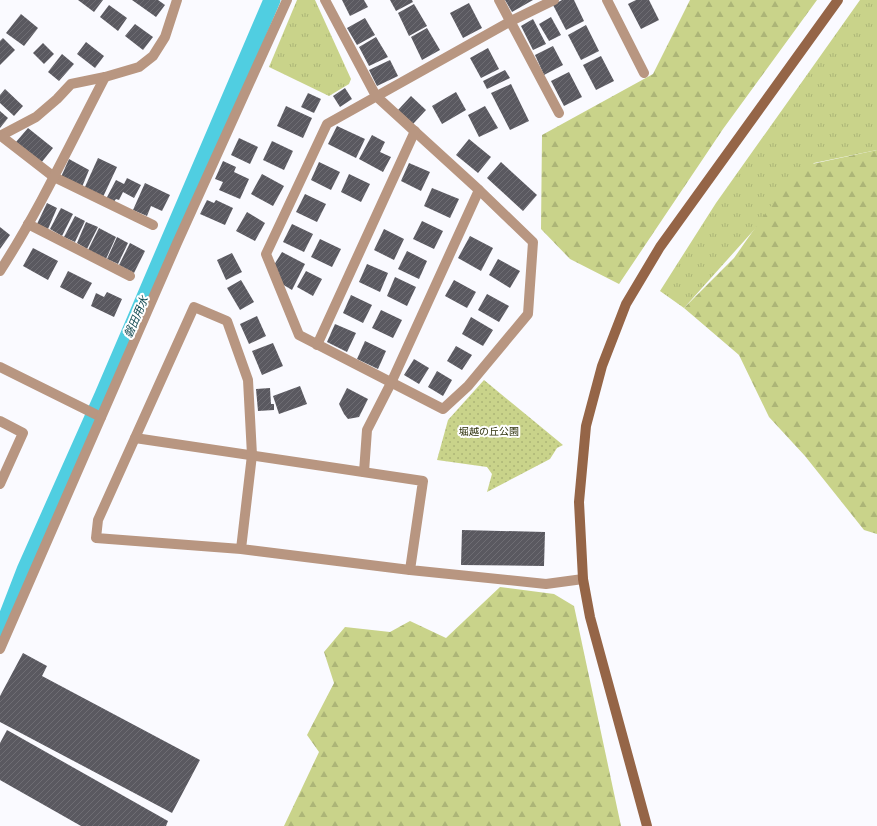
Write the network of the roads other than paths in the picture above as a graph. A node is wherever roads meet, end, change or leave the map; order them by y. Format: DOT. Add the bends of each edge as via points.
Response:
graph roads {
  1 [pos="177,0"];
  2 [pos="287,0"];
  3 [pos="325,0"];
  4 [pos="499,0"];
  5 [pos="554,0"];
  6 [pos="607,0"];
  7 [pos="838,0"];
  8 [pos="511,21"];
  9 [pos="644,73"];
  10 [pos="105,77"];
  11 [pos="376,96"];
  12 [pos="559,113"];
  13 [pos="415,132"];
  14 [pos="1,136"];
  15 [pos="54,177"];
  16 [pos="479,190"];
  17 [pos="28,224"];
  18 [pos="153,225"];
  19 [pos="0,271"];
  20 [pos="130,276"];
  21 [pos="317,345"];
  22 [pos="0,367"];
  23 [pos="391,383"];
  24 [pos="101,417"];
  25 [pos="0,421"];
  26 [pos="135,438"];
  27 [pos="252,455"];
  28 [pos="364,472"];
  29 [pos="0,484"];
  30 [pos="240,549"];
  31 [pos="410,570"];
  32 [pos="583,579"];
  33 [pos="0,649"];
  34 [pos="647,826"];
  1 -- 10 [label="street" via="165,37 153,56 139,67"];
  2 -- 24 [label="street"];
  3 -- 11 [label="street"];
  4 -- 8 [label="street"];
  5 -- 8 [label="street"];
  6 -- 9 [label="street"];
  7 -- 32 [label="street" via="660,247 626,304 602,366 586,426 579,502"];
  8 -- 11 [label="street"];
  8 -- 12 [label="street"];
  10 -- 14 [label="street" via="71,84 36,117"];
  10 -- 15 [label="street"];
  11 -- 13 [label="street"];
  11 -- 21 [label="street" via="327,124 266,254 299,336"];
  13 -- 16 [label="street"];
  13 -- 21 [label="street"];
  14 -- 15 [label="street"];
  15 -- 17 [label="street"];
  15 -- 18 [label="street"];
  16 -- 23 [label="street"];
  16 -- 23 [label="street" via="533,242 528,314 468,386 443,409"];
  17 -- 19 [label="street"];
  17 -- 20 [label="street"];
  21 -- 23 [label="street"];
  22 -- 24 [label="street"];
  23 -- 28 [label="street" via="366,430"];
  24 -- 33 [label="street"];
  25 -- 29 [label="street" via="23,433"];
  26 -- 27 [label="street"];
  26 -- 27 [label="street" via="194,307 227,321 248,380"];
  26 -- 30 [label="street" via="98,520 96,538"];
  27 -- 28 [label="street"];
  27 -- 30 [label="street"];
  28 -- 31 [label="street" via="423,481"];
  30 -- 31 [label="street"];
  31 -- 32 [label="street" via="546,584"];
  32 -- 34 [label="street" via="590,617"];
}
